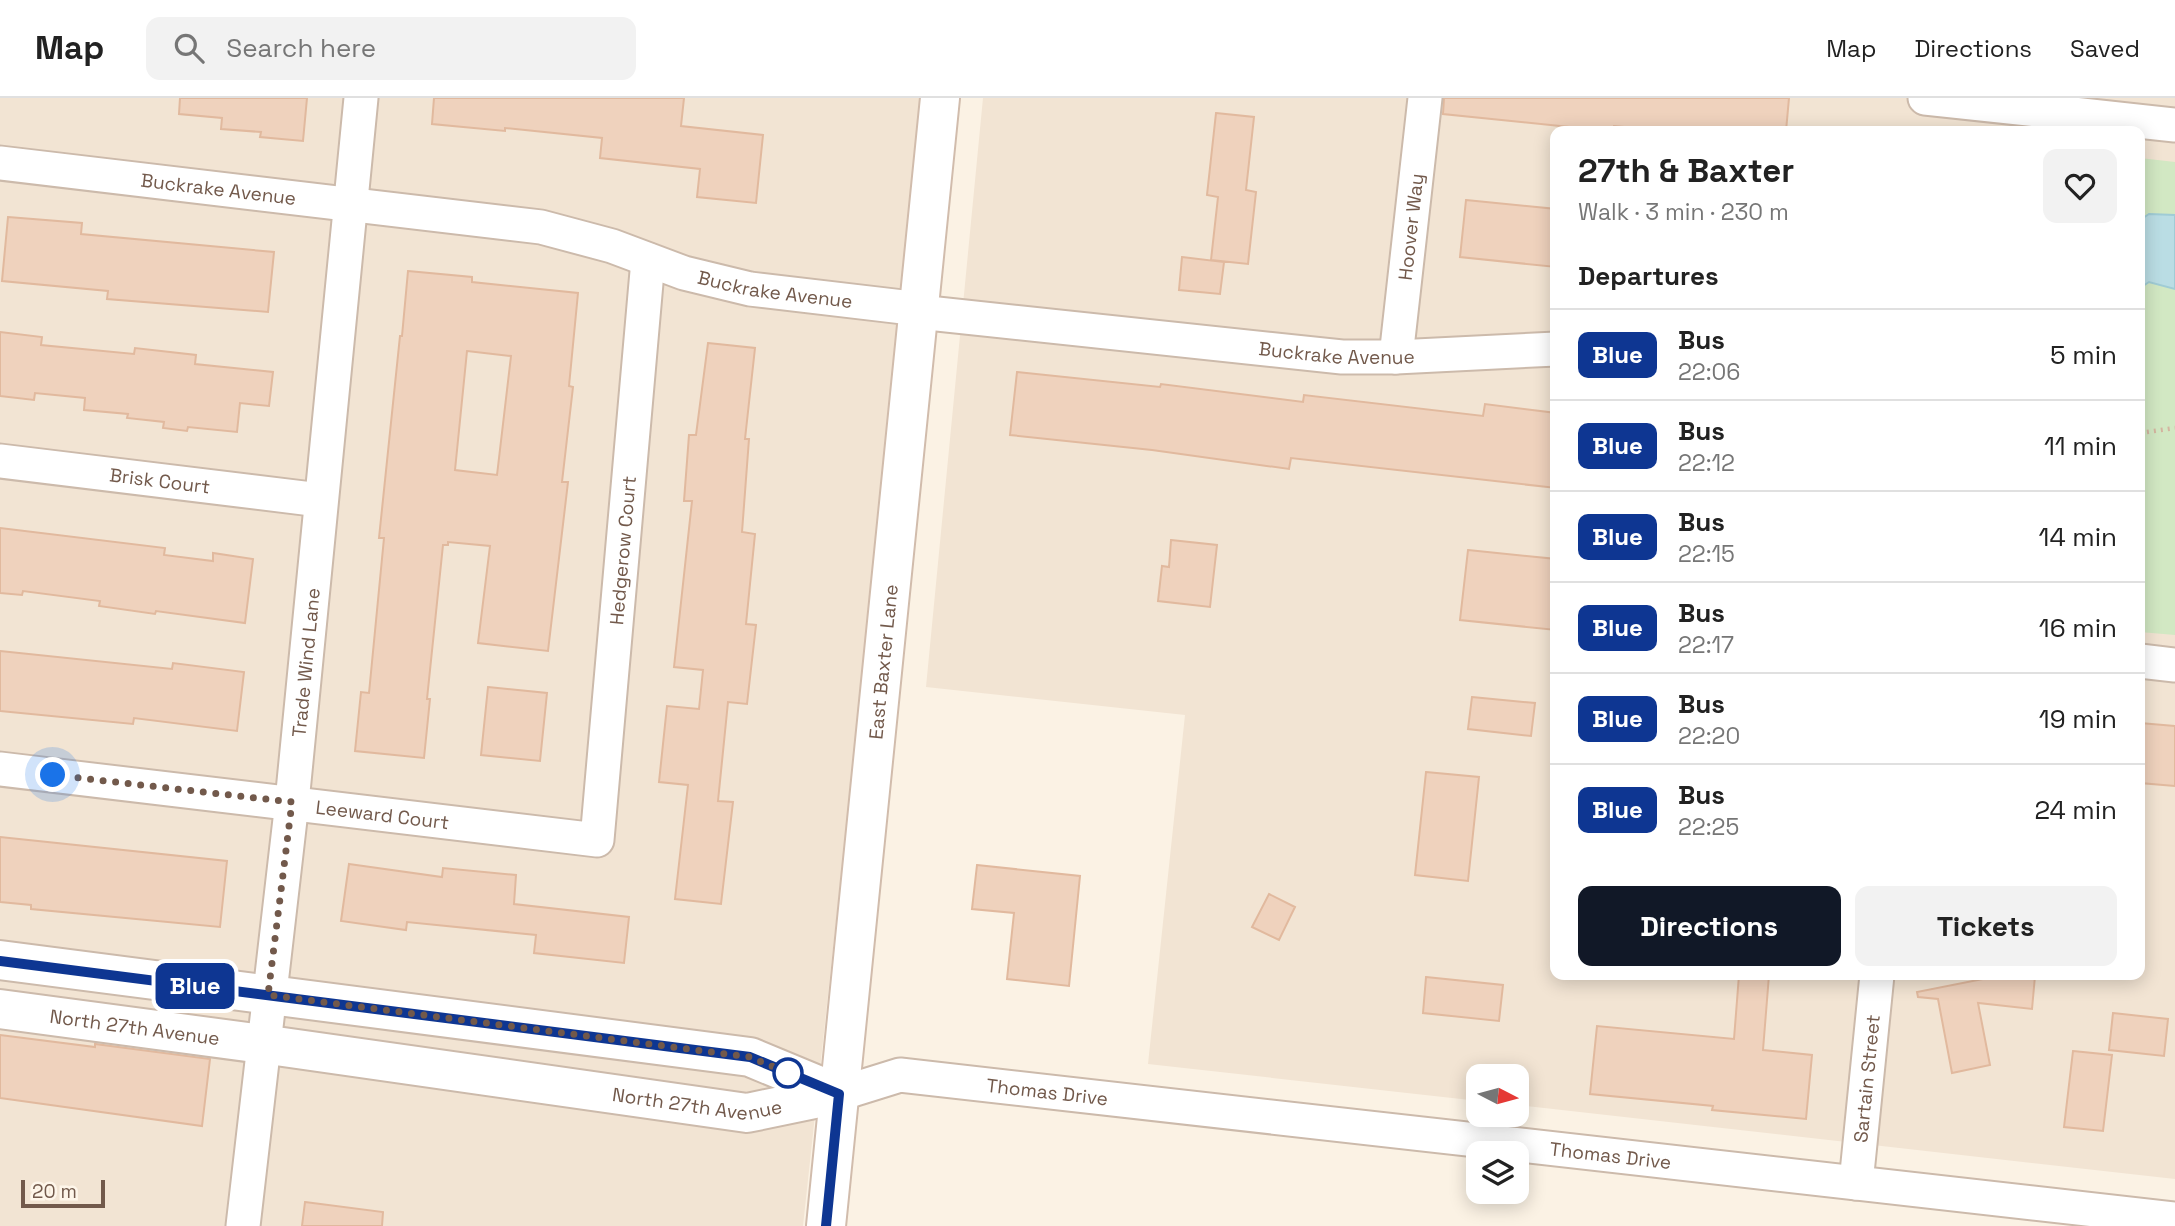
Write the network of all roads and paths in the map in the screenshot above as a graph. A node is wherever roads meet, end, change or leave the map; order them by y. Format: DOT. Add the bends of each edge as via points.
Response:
graph roads {
  1 [pos="361,98"];
  2 [pos="940,98"];
  3 [pos="1425,98"];
  4 [pos="1925,98"];
  5 [pos="1963,111"];
  6 [pos="2175,125"];
  7 [pos="0,163"];
  8 [pos="350,203"];
  9 [pos="648,260"];
  10 [pos="920,309"];
  11 [pos="1550,349"];
  12 [pos="1396,356"];
  13 [pos="2175,428"];
  14 [pos="2145,432"];
  15 [pos="0,461"];
  16 [pos="320,500"];
  17 [pos="2145,661"];
  18 [pos="2175,664"];
  19 [pos="0,769"];
  20 [pos="292,802"];
  21 [pos="597,840"];
  22 [pos="0,960"];
  23 [pos="1876,980"];
  24 [pos="268,995"];
  25 [pos="0,1009"];
  26 [pos="262,1044"];
  27 [pos="839,1094"];
  28 [pos="1856,1182"];
  29 [pos="2175,1219"];
  30 [pos="243,1226"];
  31 [pos="826,1226"];
  1 -- 8 [label="street, Trade Wind Lane"];
  2 -- 10 [label="street, East Baxter Lane"];
  3 -- 12 [label="street, Hoover Way"];
  4 -- 5 [label="street"];
  5 -- 6 [label="street"];
  7 -- 8 [label="street, Buckrake Avenue"];
  8 -- 9 [label="street, Buckrake Avenue" via="541,227"];
  8 -- 16 [label="street, Trade Wind Lane"];
  9 -- 10 [label="street, Buckrake Avenue" via="750,289"];
  9 -- 21 [label="street, Hedgerow Court"];
  10 -- 12 [label="street, Buckrake Avenue" via="1342,357"];
  10 -- 27 [label="street, East Baxter Lane"];
  11 -- 12 [label="street, Buckrake Avenue"];
  13 -- 14 [label="path"];
  15 -- 16 [label="street, Brisk Court"];
  16 -- 20 [label="street, Trade Wind Lane"];
  17 -- 18 [label="street"];
  19 -- 20 [label="street, Leeward Court"];
  20 -- 21 [label="street, Leeward Court"];
  20 -- 24 [label="street, Trade Wind Lane"];
  22 -- 24 [label="street, North 27th Avenue"];
  23 -- 28 [label="street, Sartain Street"];
  24 -- 26 [label="street, Trade Wind Lane"];
  24 -- 27 [label="street, North 27th Avenue" via="750,1057"];
  25 -- 26 [label="street, North 27th Avenue"];
  26 -- 27 [label="street, North 27th Avenue" via="747,1113"];
  26 -- 30 [label="street, Trade Wind Lane"];
  27 -- 28 [label="street, Thomas Drive" via="900,1075"];
  27 -- 31 [label="street, East Baxter Lane"];
  28 -- 29 [label="street, Thomas Drive"];
}
